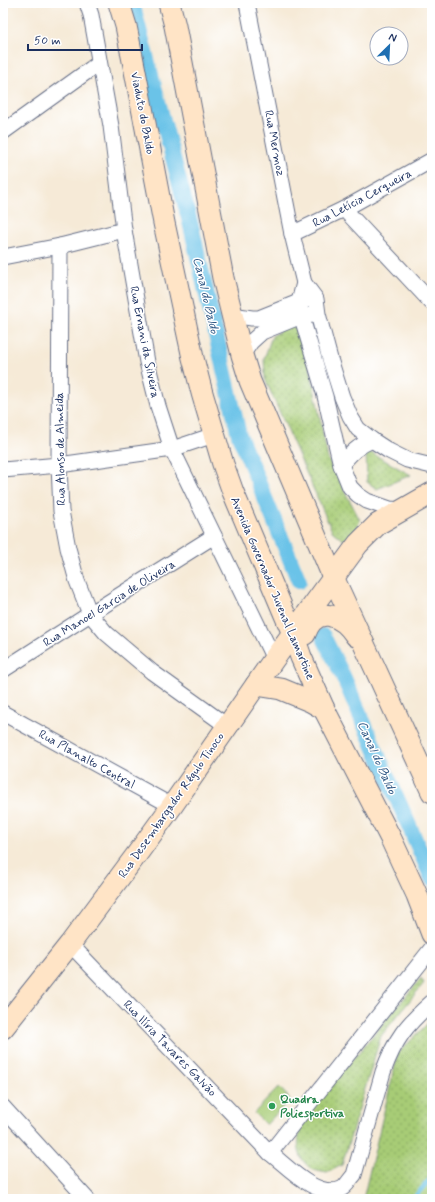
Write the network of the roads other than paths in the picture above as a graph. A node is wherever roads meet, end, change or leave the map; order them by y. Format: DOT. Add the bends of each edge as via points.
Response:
graph roads {
  1 [pos="87,3"];
  2 [pos="119,3"];
  3 [pos="169,3"];
  4 [pos="247,3"];
  5 [pos="100,63"];
  6 [pos="3,132"];
  7 [pos="432,160"];
  8 [pos="344,209"];
  9 [pos="164,223"];
  10 [pos="124,230"];
  11 [pos="292,234"];
  12 [pos="60,246"];
  13 [pos="3,257"];
  14 [pos="304,283"];
  15 [pos="299,302"];
  16 [pos="432,303"];
  17 [pos="317,306"];
  18 [pos="232,315"];
  19 [pos="302,318"];
  20 [pos="242,354"];
  21 [pos="214,435"];
  22 [pos="372,440"];
  23 [pos="172,449"];
  24 [pos="59,465"];
  25 [pos="341,465"];
  26 [pos="432,466"];
  27 [pos="3,470"];
  28 [pos="432,493"];
  29 [pos="402,510"];
  30 [pos="214,536"];
  31 [pos="333,577"];
  32 [pos="90,614"];
  33 [pos="293,634"];
  34 [pos="367,651"];
  35 [pos="301,657"];
  36 [pos="274,659"];
  37 [pos="3,670"];
  38 [pos="256,685"];
  39 [pos="324,709"];
  40 [pos="3,713"];
  41 [pos="227,726"];
  42 [pos="432,792"];
  43 [pos="172,806"];
  44 [pos="432,934"];
  45 [pos="70,944"];
  46 [pos="432,948"];
  47 [pos="432,1002"];
  48 [pos="3,1028"];
  49 [pos="3,1107"];
  50 [pos="270,1153"];
  51 [pos="87,1199"];
  1 -- 5 [label="street, Rua Ernani da Silveira"];
  2 -- 9 [label="main road, Viaduto do Baldo" via="126,26"];
  3 -- 18 [label="main road"];
  4 -- 11 [label="street, Rua Mermoz"];
  5 -- 6 [label="street"];
  5 -- 10 [label="street, Rua Ernani da Silveira"];
  7 -- 8 [label="street, Rua Letícia Cerqueira"];
  8 -- 11 [label="street, Rua Letícia Cerqueira"];
  8 -- 16 [label="street"];
  9 -- 21 [label="main road, Avenida Governador Juvenal Lamartine" via="193,358"];
  10 -- 12 [label="street"];
  10 -- 23 [label="street, Rua Ernani da Silveira" via="147,362"];
  11 -- 14 [label="street, Rua Mermoz"];
  12 -- 13 [label="street"];
  12 -- 24 [label="street, Rua Alonso de Almeida"];
  14 -- 15 [label="street, Rua Mermoz"];
  14 -- 17 [label="street, Rua Mermoz"];
  15 -- 17 [label="street"];
  15 -- 18 [label="street" via="259,318"];
  15 -- 19 [label="street, Rua Mermoz"];
  17 -- 19 [label="street"];
  17 -- 22 [label="street, Rua Mermoz" via="342,397 358,428"];
  18 -- 20 [label="main road"];
  19 -- 20 [label="street" via="262,332"];
  19 -- 25 [label="street, Rua Mermoz" via="325,396"];
  20 -- 31 [label="main road" via="250,381"];
  21 -- 23 [label="street"];
  21 -- 33 [label="main road, Avenida Governador Juvenal Lamartine" via="233,492"];
  22 -- 25 [label="street" via="362,444"];
  22 -- 26 [label="street, Rua Mermoz" via="407,460"];
  23 -- 24 [label="street"];
  23 -- 30 [label="street, Rua Ernani da Silveira"];
  24 -- 27 [label="street"];
  24 -- 32 [label="street, Rua Alonso de Almeida" via="61,511 68,548"];
  25 -- 29 [label="street, Rua Mermoz" via="350,487 358,495 379,506"];
  28 -- 29 [label="main road, Rua Desembargador Régulo Tinoco"];
  29 -- 31 [label="main road, Rua Desembargador Régulo Tinoco" via="369,532"];
  30 -- 32 [label="street, Rua Manoel Garcia de Oliveira"];
  30 -- 36 [label="street, Rua Ernani da Silveira"];
  31 -- 33 [label="main road, Rua Desembargador Régulo Tinoco"];
  31 -- 34 [label="main road"];
  32 -- 37 [label="street, Rua Manoel Garcia de Oliveira"];
  32 -- 41 [label="street, Rua Alonso de Almeida" via="106,633 152,672"];
  33 -- 35 [label="main road, Avenida Governador Juvenal Lamartine"];
  33 -- 36 [label="main road, Rua Desembargador Régulo Tinoco"];
  34 -- 35 [label="main road" via="344,622 332,616 324,616 313,620 307,627"];
  34 -- 42 [label="main road"];
  35 -- 39 [label="main road, Avenida Governador Juvenal Lamartine"];
  36 -- 38 [label="main road, Rua Desembargador Régulo Tinoco"];
  38 -- 39 [label="main road" via="281,689 310,700"];
  38 -- 41 [label="main road, Rua Desembargador Régulo Tinoco"];
  39 -- 44 [label="main road, Avenida Governador Juvenal Lamartine" via="391,839"];
  40 -- 43 [label="street, Rua Planalto Central"];
  41 -- 43 [label="main road, Rua Desembargador Régulo Tinoco"];
  43 -- 45 [label="main road, Rua Desembargador Régulo Tinoco"];
  45 -- 48 [label="main road, Rua Desembargador Régulo Tinoco"];
  45 -- 50 [label="street, Rua Ilíria Tavares Galvão"];
  46 -- 50 [label="street"];
  47 -- 50 [label="street, Rua Ilíria Tavares Galvão" via="401,1033 388,1058 354,1175 343,1188 330,1192 316,1188"];
  49 -- 51 [label="street"];
}
